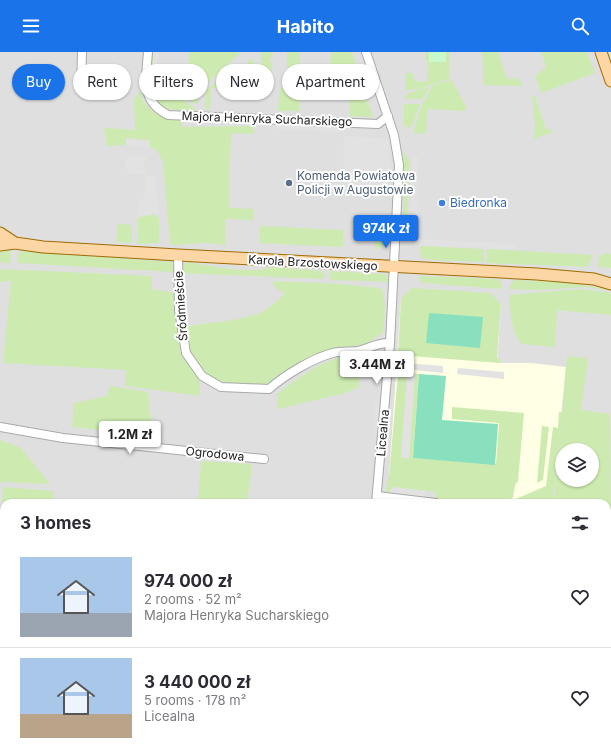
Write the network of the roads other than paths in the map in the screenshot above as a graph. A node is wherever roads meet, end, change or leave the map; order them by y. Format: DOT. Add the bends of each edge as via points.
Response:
graph roads {
  1 [pos="82,52"];
  2 [pos="148,52"];
  3 [pos="366,52"];
  4 [pos="601,52"];
  5 [pos="82,64"];
  6 [pos="611,81"];
  7 [pos="388,116"];
  8 [pos="0,233"];
  9 [pos="15,243"];
  10 [pos="0,245"];
  11 [pos="178,255"];
  12 [pos="395,268"];
  13 [pos="611,284"];
  14 [pos="390,343"];
  15 [pos="0,428"];
  16 [pos="264,459"];
  17 [pos="377,499"];
  1 -- 5 [label="street"];
  2 -- 7 [label="street, Majora Henryka Sucharskiego" via="147,92 151,102 168,115 378,124"];
  3 -- 7 [label="street"];
  4 -- 6 [label="main road"];
  7 -- 12 [label="street" via="398,150 399,165"];
  8 -- 9 [label="main road, Karola Brzostowskiego"];
  9 -- 10 [label="main road, Karola Brzostowskiego"];
  9 -- 11 [label="main road, Karola Brzostowskiego"];
  11 -- 12 [label="main road, Karola Brzostowskiego"];
  11 -- 14 [label="street, Śródmieście" via="179,310 186,353 202,376 221,387 269,388 322,356 359,351 381,342"];
  12 -- 13 [label="main road, Karola Brzostowskiego" via="537,274 594,279"];
  12 -- 14 [label="street, Licealna"];
  14 -- 17 [label="street, Licealna"];
  15 -- 16 [label="street, Ogrodowa" via="64,438"];
}
